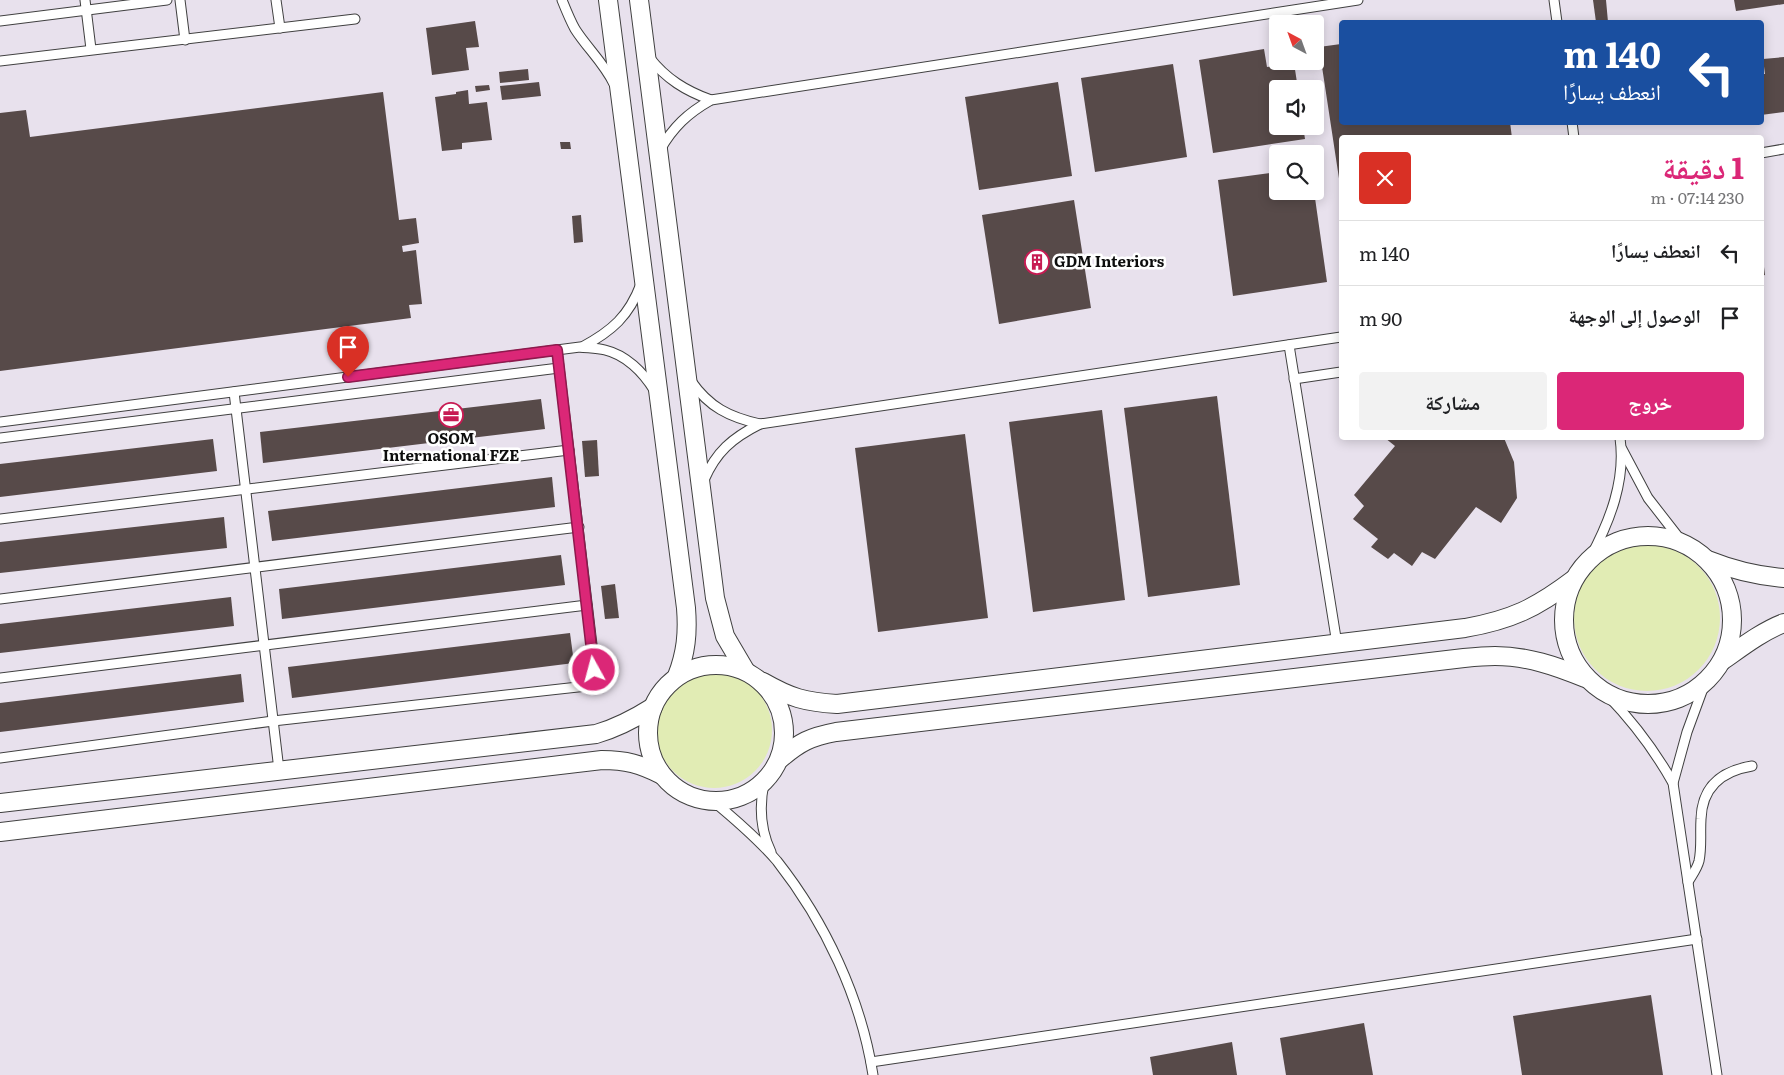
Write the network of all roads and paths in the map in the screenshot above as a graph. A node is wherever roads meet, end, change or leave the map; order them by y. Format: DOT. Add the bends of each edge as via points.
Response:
graph roads {
  1 [pos="85,0"];
  2 [pos="167,0"];
  3 [pos="180,0"];
  4 [pos="276,0"];
  5 [pos="562,0"];
  6 [pos="608,0"];
  7 [pos="639,0"];
  8 [pos="1358,0"];
  9 [pos="1554,0"];
  10 [pos="86,10"];
  11 [pos="356,19"];
  12 [pos="1557,20"];
  13 [pos="0,21"];
  14 [pos="280,28"];
  15 [pos="185,40"];
  16 [pos="91,49"];
  17 [pos="646,54"];
  18 [pos="0,61"];
  19 [pos="620,97"];
  20 [pos="711,100"];
  21 [pos="1784,149"];
  22 [pos="658,152"];
  23 [pos="1764,152"];
  24 [pos="643,276"];
  25 [pos="1339,337"];
  26 [pos="1288,345"];
  27 [pos="580,347"];
  28 [pos="557,350"];
  29 [pos="559,368"];
  30 [pos="1339,372"];
  31 [pos="686,375"];
  32 [pos="1294,379"];
  33 [pos="234,392"];
  34 [pos="659,400"];
  35 [pos="236,408"];
  36 [pos="0,422"];
  37 [pos="760,424"];
  38 [pos="0,438"];
  39 [pos="1620,440"];
  40 [pos="1621,448"];
  41 [pos="569,450"];
  42 [pos="701,487"];
  43 [pos="246,489"];
  44 [pos="0,519"];
  45 [pos="579,527"];
  46 [pos="1683,543"];
  47 [pos="1590,558"];
  48 [pos="1708,560"];
  49 [pos="255,567"];
  50 [pos="1784,578"];
  51 [pos="1573,580"];
  52 [pos="0,599"];
  53 [pos="587,605"];
  54 [pos="1784,623"];
  55 [pos="1337,644"];
  56 [pos="264,645"];
  57 [pos="1722,662"];
  58 [pos="745,670"];
  59 [pos="677,676"];
  60 [pos="0,678"];
  61 [pos="1585,678"];
  62 [pos="763,682"];
  63 [pos="1705,683"];
  64 [pos="1608,696"];
  65 [pos="653,707"];
  66 [pos="273,722"];
  67 [pos="0,758"];
  68 [pos="780,759"];
  69 [pos="1752,766"];
  70 [pos="279,770"];
  71 [pos="662,775"];
  72 [pos="764,783"];
  73 [pos="1673,784"];
  74 [pos="713,801"];
  75 [pos="0,803"];
  76 [pos="0,832"];
  77 [pos="776,861"];
  78 [pos="1688,882"];
  79 [pos="1697,939"];
  80 [pos="871,1062"];
  81 [pos="873,1075"];
  82 [pos="1717,1075"];
  1 -- 10 [label="lane"];
  2 -- 10 [label="lane"];
  3 -- 15 [label="lane"];
  4 -- 14 [label="lane"];
  5 -- 19 [label="lane" via="576,31 600,61"];
  6 -- 19 [label="street"];
  7 -- 17 [label="street"];
  8 -- 20 [label="lane"];
  9 -- 12 [label="lane"];
  10 -- 13 [label="lane"];
  10 -- 16 [label="lane"];
  11 -- 14 [label="lane"];
  14 -- 15 [label="lane"];
  15 -- 16 [label="lane"];
  16 -- 18 [label="lane"];
  17 -- 20 [label="lane" via="674,83"];
  17 -- 22 [label="street"];
  19 -- 24 [label="street"];
  20 -- 22 [label="lane" via="680,121"];
  21 -- 23 [label="lane"];
  22 -- 31 [label="street"];
  24 -- 27 [label="lane" via="635,300 621,320 602,336"];
  24 -- 34 [label="street"];
  25 -- 26 [label="lane"];
  26 -- 32 [label="lane"];
  26 -- 37 [label="lane"];
  27 -- 28 [label="lane"];
  27 -- 34 [label="lane" via="606,350 628,361 647,378"];
  28 -- 29 [label="lane"];
  28 -- 33 [label="lane"];
  29 -- 35 [label="lane"];
  29 -- 41 [label="lane"];
  30 -- 32 [label="lane"];
  31 -- 37 [label="lane" via="717,409 738,419"];
  31 -- 42 [label="street"];
  32 -- 55 [label="lane"];
  33 -- 35 [label="lane"];
  33 -- 36 [label="lane"];
  34 -- 59 [label="street" via="688,625 687,643"];
  35 -- 38 [label="lane"];
  35 -- 43 [label="lane"];
  37 -- 42 [label="lane" via="740,434 723,449"];
  39 -- 40 [label="lane"];
  40 -- 46 [label="lane" via="1648,498"];
  40 -- 47 [label="lane" via="1614,506"];
  41 -- 43 [label="lane"];
  41 -- 45 [label="lane"];
  42 -- 58 [label="street" via="719,617 725,636"];
  43 -- 44 [label="lane"];
  43 -- 49 [label="lane"];
  45 -- 49 [label="lane"];
  45 -- 53 [label="lane"];
  46 -- 47 [label="street" via="1664,537 1625,539 1606,546"];
  46 -- 48 [label="street"];
  47 -- 51 [label="street"];
  48 -- 50 [label="street" via="1736,571"];
  48 -- 57 [label="street" via="1721,577 1730,598 1733,619 1730,641"];
  49 -- 52 [label="lane"];
  49 -- 56 [label="lane"];
  51 -- 55 [label="street" via="1523,613 1494,623"];
  51 -- 61 [label="street" via="1566,599 1564,634 1573,661"];
  53 -- 56 [label="lane"];
  53 -- 66 [label="lane" via="594,676 587,686"];
  54 -- 57 [label="street" via="1746,643"];
  55 -- 62 [label="street" via="837,704 811,702 786,695"];
  56 -- 60 [label="lane"];
  56 -- 66 [label="lane"];
  57 -- 63 [label="street"];
  58 -- 59 [label="street" via="710,664"];
  58 -- 62 [label="street"];
  59 -- 65 [label="street" via="662,690"];
  61 -- 64 [label="street"];
  61 -- 68 [label="street" via="1526,658 1464,658 836,732 796,745"];
  62 -- 68 [label="street" via="776,698 784,718 785,739"];
  63 -- 64 [label="street" via="1688,695 1648,705"];
  63 -- 73 [label="lane"];
  64 -- 73 [label="lane" via="1644,737"];
  65 -- 70 [label="street" via="635,719 596,734"];
  65 -- 71 [label="street" via="648,724 648,742"];
  66 -- 67 [label="lane"];
  66 -- 70 [label="lane"];
  68 -- 72 [label="street"];
  69 -- 78 [label="lane" via="1728,772 1710,788 1703,802 1698,863"];
  70 -- 75 [label="street"];
  71 -- 74 [label="street" via="694,798"];
  71 -- 76 [label="street" via="643,765 623,760 602,760"];
  72 -- 74 [label="street" via="731,800"];
  72 -- 77 [label="lane" via="761,823"];
  73 -- 78 [label="lane"];
  74 -- 77 [label="lane"];
  77 -- 80 [label="lane" via="825,936 848,985"];
  78 -- 79 [label="lane"];
  79 -- 80 [label="lane"];
  79 -- 82 [label="lane"];
  80 -- 81 [label="lane"];
}
